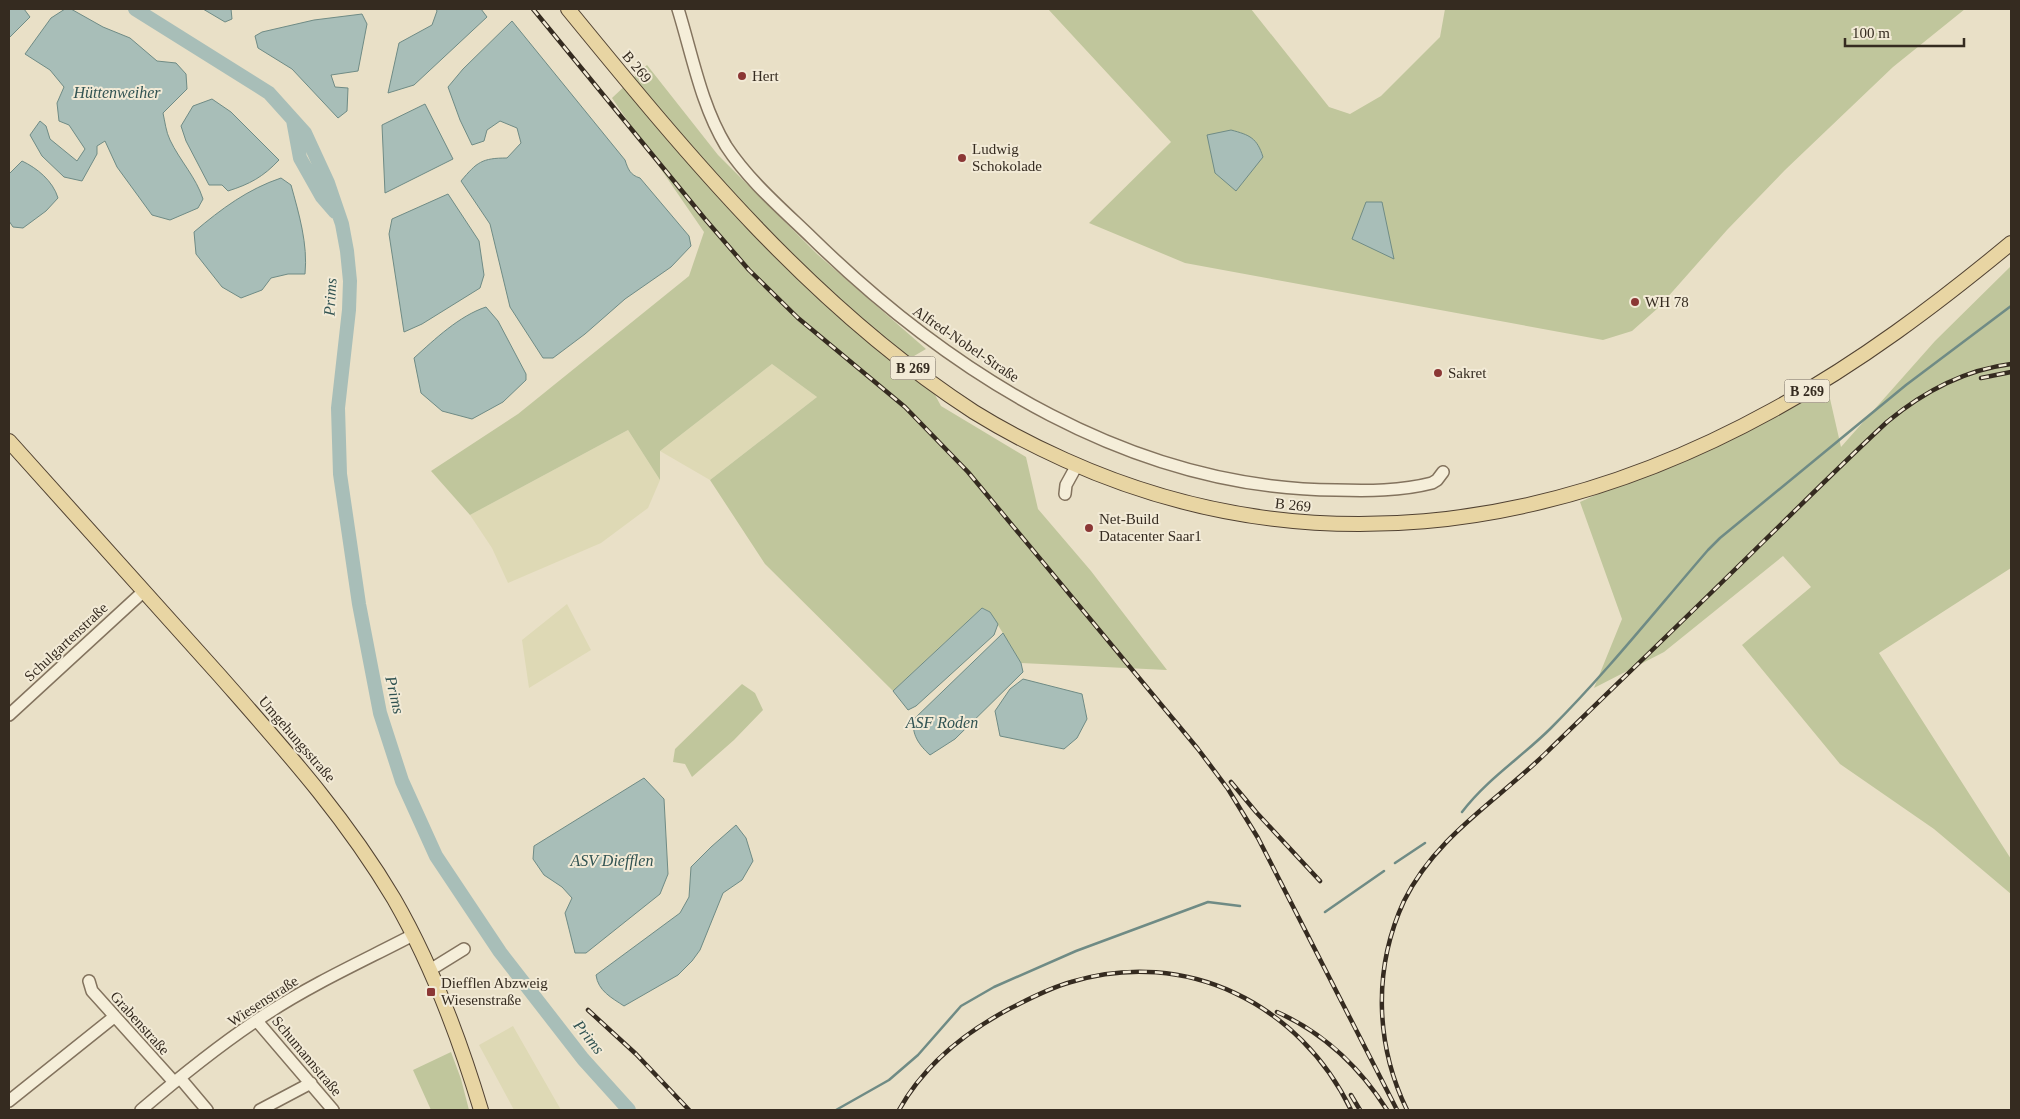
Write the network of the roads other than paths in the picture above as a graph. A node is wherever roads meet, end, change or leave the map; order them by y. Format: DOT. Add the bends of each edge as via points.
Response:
graph roads {
  1 [pos="568,9"];
  2 [pos="678,9"];
  3 [pos="2011,243"];
  4 [pos="9,441"];
  5 [pos="1077,465"];
  6 [pos="1443,472"];
  7 [pos="1065,494"];
  8 [pos="144,591"];
  9 [pos="9,715"];
  10 [pos="413,935"];
  11 [pos="464,949"];
  12 [pos="430,970"];
  13 [pos="88,981"];
  14 [pos="114,1017"];
  15 [pos="257,1020"];
  16 [pos="177,1080"];
  17 [pos="311,1083"];
  18 [pos="9,1101"];
  19 [pos="141,1110"];
  20 [pos="207,1110"];
  21 [pos="260,1110"];
  22 [pos="333,1110"];
  23 [pos="480,1110"];
  1 -- 5 [label="main road, B 269 / B 269" via="677,141 734,204 796,269 858,326 977,413"];
  2 -- 6 [label="street, Alfred-Nobel-Straße" via="714,122 742,167 866,290 984,377 1084,432 1115,445 1171,465 1246,482 1316,490 1391,490 1432,483"];
  3 -- 5 [label="main road, B 269 / B 269" via="1898,333 1772,412 1652,466 1543,501 1444,520 1328,525 1207,509 1151,493"];
  4 -- 8 [label="main road, Umgehungsstraße"];
  5 -- 7 [label="street" via="1066,484"];
  8 -- 9 [label="street, Schulgartenstraße"];
  8 -- 10 [label="main road, Umgehungsstraße" via="333,807 379,874"];
  10 -- 12 [label="main road, Umgehungsstraße"];
  10 -- 15 [label="street, Wiesenstraße" via="290,999"];
  11 -- 12 [label="street"];
  12 -- 23 [label="main road, Umgehungsstraße" via="458,1040"];
  13 -- 14 [label="street, Grabenstraße" via="92,991"];
  14 -- 16 [label="street, Grabenstraße"];
  14 -- 18 [label="street"];
  15 -- 16 [label="street, Wiesenstraße"];
  15 -- 17 [label="street, Schumannstraße"];
  16 -- 19 [label="street, Wiesenstraße"];
  16 -- 20 [label="street, Grabenstraße"];
  17 -- 21 [label="street"];
  17 -- 22 [label="street, Schumannstraße"];
}
